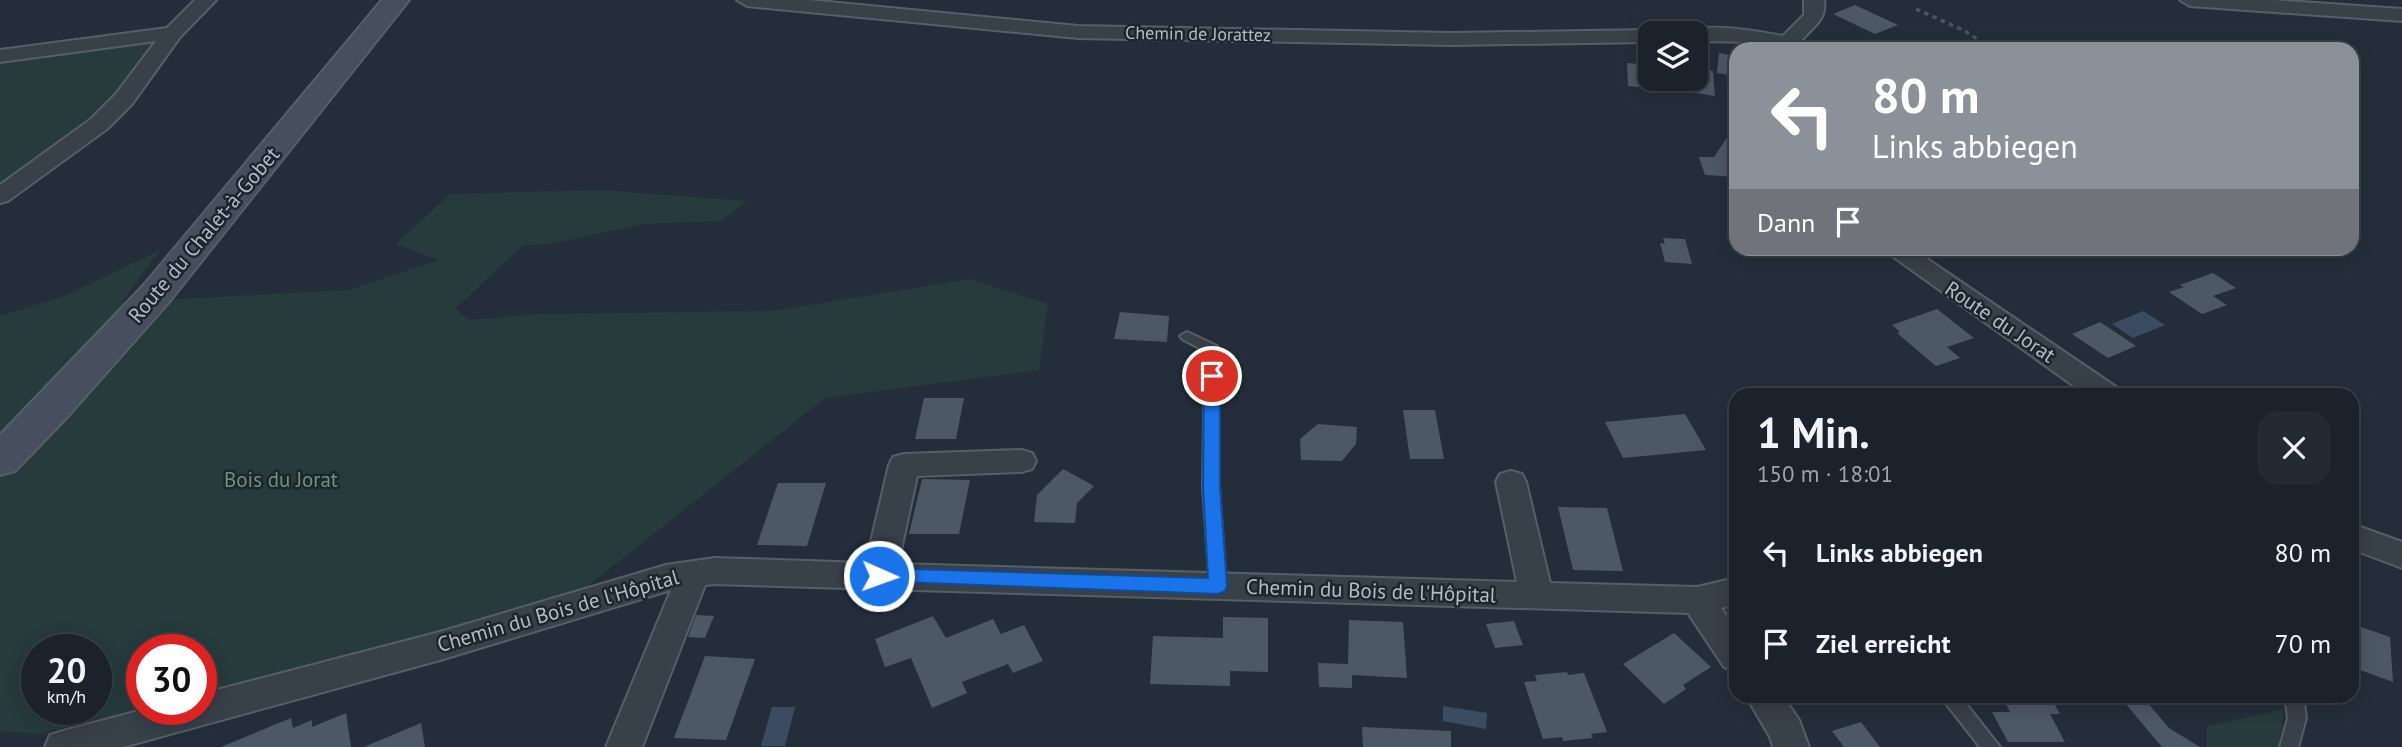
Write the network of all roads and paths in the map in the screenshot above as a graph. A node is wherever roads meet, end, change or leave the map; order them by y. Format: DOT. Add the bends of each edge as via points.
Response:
graph roads {
  1 [pos="206,0"];
  2 [pos="396,0"];
  3 [pos="747,0"];
  4 [pos="1814,0"];
  5 [pos="2190,0"];
  6 [pos="1916,9"];
  7 [pos="2402,15"];
  8 [pos="173,33"];
  9 [pos="1708,35"];
  10 [pos="1638,36"];
  11 [pos="1773,42"];
  12 [pos="1791,42"];
  13 [pos="1982,42"];
  14 [pos="0,56"];
  15 [pos="0,196"];
  16 [pos="1904,256"];
  17 [pos="1187,336"];
  18 [pos="2097,388"];
  19 [pos="0,460"];
  20 [pos="1021,461"];
  21 [pos="1511,482"];
  22 [pos="2359,539"];
  23 [pos="2402,555"];
  24 [pos="694,573"];
  25 [pos="879,576"];
  26 [pos="1218,586"];
  27 [pos="1729,593"];
  28 [pos="1537,596"];
  29 [pos="1697,600"];
  30 [pos="1729,647"];
  31 [pos="1768,703"];
  32 [pos="1955,703"];
  33 [pos="2295,703"];
  34 [pos="63,747"];
  35 [pos="624,747"];
  36 [pos="1791,747"];
  37 [pos="1992,747"];
  38 [pos="2289,747"];
  1 -- 8 [label="street"];
  2 -- 19 [label="main road, Route du Chalet-à-Gobet" via="164,284"];
  3 -- 10 [label="street, Chemin de Jorattez" via="1078,32 1451,39"];
  4 -- 12 [label="street" via="1814,17"];
  5 -- 7 [label="street"];
  6 -- 13 [label="path"];
  8 -- 14 [label="street"];
  8 -- 15 [label="street" via="124,99 99,124"];
  9 -- 11 [label="street" via="1752,36"];
  16 -- 18 [label="street, Route du Jorat"];
  17 -- 26 [label="lane" via="1212,349 1211,487"];
  20 -- 25 [label="street" via="904,465"];
  21 -- 28 [label="street"];
  22 -- 23 [label="street"];
  24 -- 25 [label="street, Chemin du Bois de l'Hôpital"];
  24 -- 34 [label="street, Chemin du Bois de l'Hôpital"];
  24 -- 35 [label="street"];
  25 -- 26 [label="street, Chemin du Bois de l'Hôpital"];
  26 -- 28 [label="street, Chemin du Bois de l'Hôpital"];
  27 -- 29 [label="street, Chemin du Bois de l'Hôpital"];
  28 -- 29 [label="street, Chemin du Bois de l'Hôpital"];
  29 -- 30 [label="street"];
  31 -- 36 [label="street"];
  32 -- 37 [label="lane"];
  33 -- 38 [label="lane" via="2297,718"];
}
